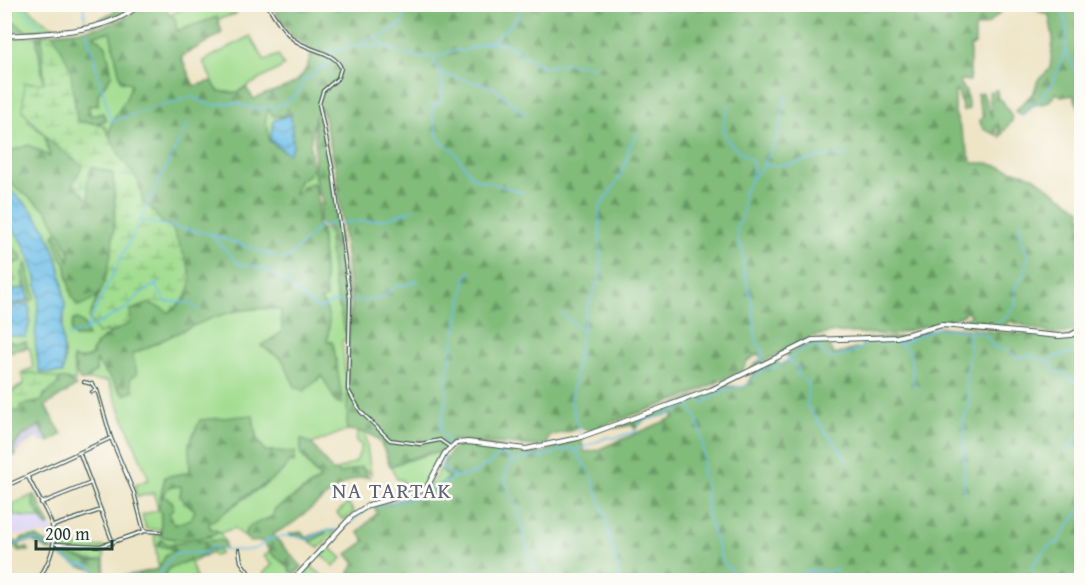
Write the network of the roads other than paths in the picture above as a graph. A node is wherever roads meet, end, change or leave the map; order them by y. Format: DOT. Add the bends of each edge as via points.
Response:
graph roads {
  1 [pos="140,4"];
  2 [pos="267,4"];
  3 [pos="4,36"];
  4 [pos="1082,329"];
  5 [pos="84,382"];
  6 [pos="97,390"];
  7 [pos="92,392"];
  8 [pos="111,438"];
  9 [pos="450,447"];
  10 [pos="80,454"];
  11 [pos="28,477"];
  12 [pos="91,483"];
  13 [pos="4,487"];
  14 [pos="41,503"];
  15 [pos="101,510"];
  16 [pos="52,526"];
  17 [pos="145,531"];
  18 [pos="160,532"];
  19 [pos="113,543"];
  20 [pos="56,544"];
  21 [pos="239,550"];
  22 [pos="39,580"];
  23 [pos="254,580"];
  24 [pos="293,580"];
  1 -- 3 [label="street" via="124,16 99,26"];
  2 -- 9 [label="street" via="291,37 334,58 341,68 338,78 323,91 319,104 333,172 350,299 350,396 390,440 420,444 442,440"];
  4 -- 9 [label="street" via="1059,336 942,325 897,337 812,340 711,390 540,448 464,442"];
  5 -- 6 [label="street"];
  6 -- 7 [label="street"];
  6 -- 8 [label="street"];
  8 -- 10 [label="street"];
  8 -- 17 [label="street" via="135,493"];
  9 -- 24 [label="street" via="426,489 369,506 348,519"];
  10 -- 11 [label="street"];
  10 -- 12 [label="street"];
  11 -- 13 [label="street"];
  11 -- 14 [label="street"];
  12 -- 14 [label="street"];
  12 -- 15 [label="street"];
  14 -- 16 [label="street"];
  15 -- 16 [label="street"];
  15 -- 19 [label="street"];
  16 -- 20 [label="street"];
  17 -- 18 [label="street"];
  17 -- 19 [label="street"];
  19 -- 20 [label="street"];
  20 -- 22 [label="street"];
  21 -- 23 [label="street" via="241,562"];
}
